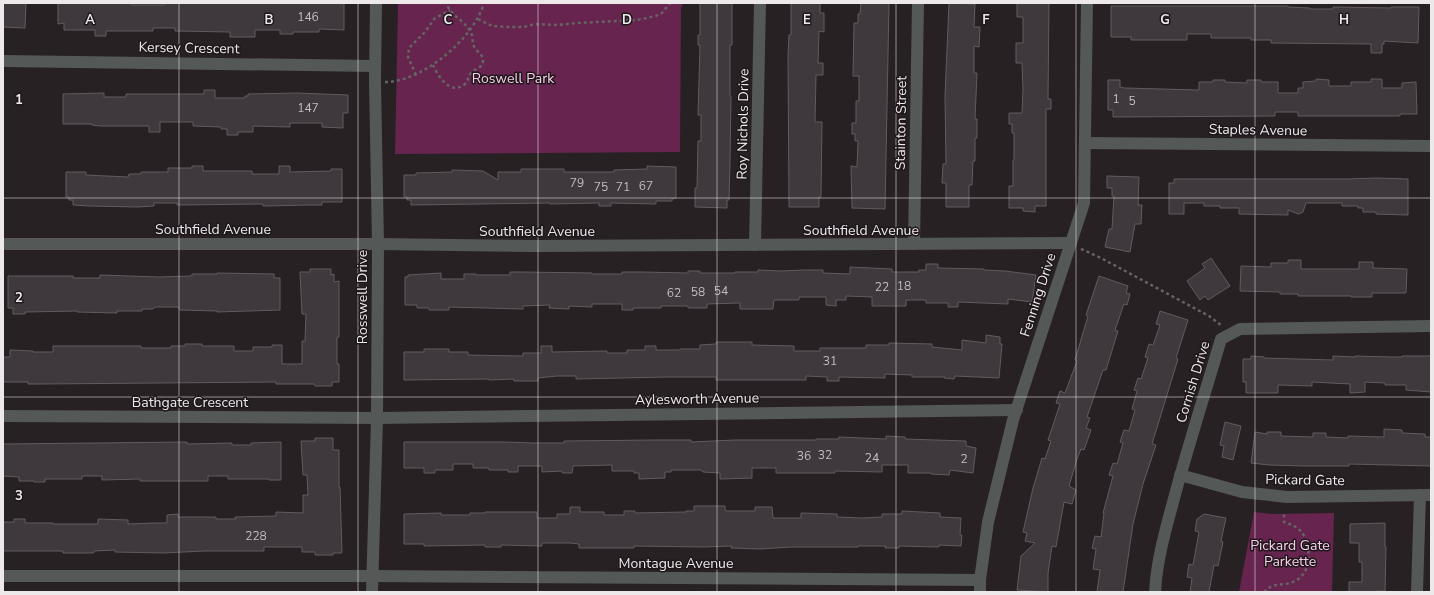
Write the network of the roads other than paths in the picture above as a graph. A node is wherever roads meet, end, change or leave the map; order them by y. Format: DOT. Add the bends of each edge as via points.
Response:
graph roads {
  1 [pos="376,3"];
  2 [pos="760,3"];
  3 [pos="918,3"];
  4 [pos="1087,3"];
  5 [pos="3,61"];
  6 [pos="375,66"];
  7 [pos="1085,143"];
  8 [pos="1431,146"];
  9 [pos="1070,243"];
  10 [pos="3,244"];
  11 [pos="378,244"];
  12 [pos="914,244"];
  13 [pos="755,245"];
  14 [pos="1431,326"];
  15 [pos="1017,410"];
  16 [pos="3,416"];
  17 [pos="377,418"];
  18 [pos="1180,475"];
  19 [pos="1425,495"];
  20 [pos="3,576"];
  21 [pos="372,576"];
  22 [pos="980,586"];
  23 [pos="372,592"];
  24 [pos="1155,592"];
  25 [pos="1417,592"];
  1 -- 6 [label="street, Rosswell Drive"];
  2 -- 13 [label="street, Roy Nichols Drive"];
  3 -- 12 [label="street, Stainton Street"];
  4 -- 7 [label="street, Fenning Drive"];
  5 -- 6 [label="street, Kersey Crescent"];
  6 -- 11 [label="street, Rosswell Drive"];
  7 -- 8 [label="street, Staples Avenue"];
  7 -- 9 [label="street, Fenning Drive" via="1084,203"];
  9 -- 12 [label="street, Southfield Avenue"];
  9 -- 15 [label="street, Fenning Drive"];
  10 -- 11 [label="street, Southfield Avenue"];
  11 -- 13 [label="street, Southfield Avenue"];
  11 -- 17 [label="street, Rosswell Drive"];
  12 -- 13 [label="street, Southfield Avenue"];
  14 -- 18 [label="street, Cornish Drive" via="1240,329 1221,339"];
  15 -- 17 [label="street, Aylesworth Avenue"];
  15 -- 22 [label="street, Fenning Drive" via="988,522"];
  16 -- 17 [label="street, Bathgate Crescent"];
  17 -- 21 [label="street, Rosswell Drive"];
  18 -- 19 [label="street, Pickard Gate" via="1267,496"];
  18 -- 24 [label="street, Cornish Drive" via="1159,558"];
  19 -- 25 [label="street"];
  20 -- 21 [label="street"];
  21 -- 22 [label="street, Montague Avenue"];
  21 -- 23 [label="street, Rosswell Drive"];
}
